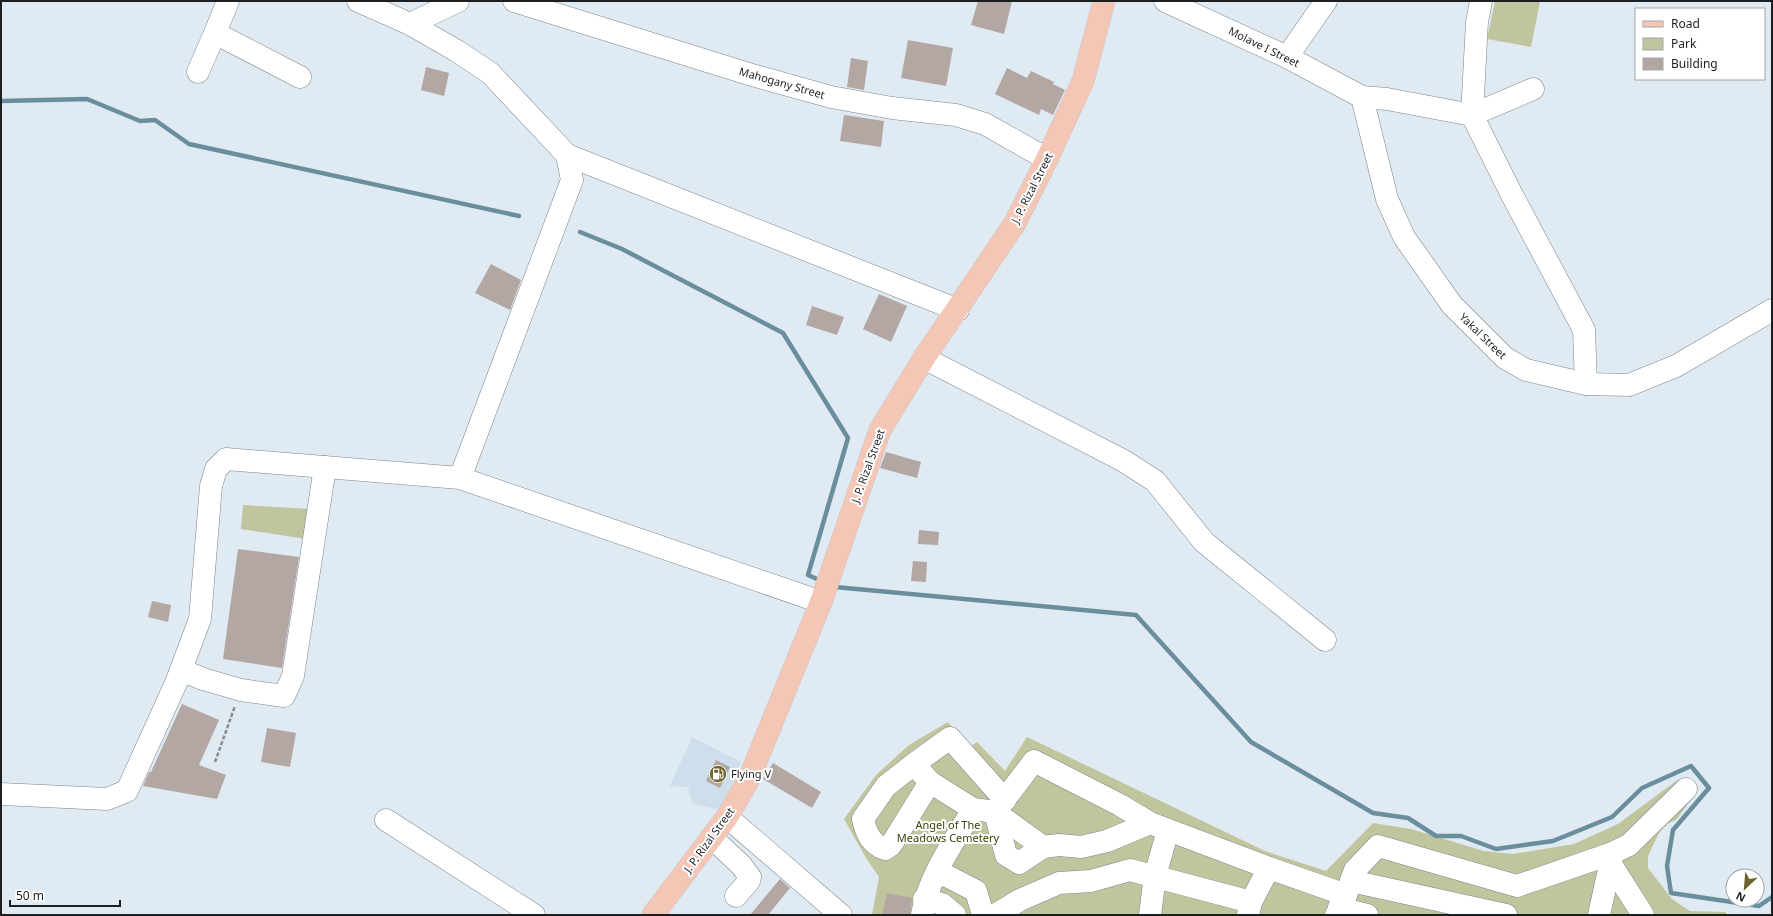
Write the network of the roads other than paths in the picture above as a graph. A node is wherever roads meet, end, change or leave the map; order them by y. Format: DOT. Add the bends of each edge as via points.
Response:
graph roads {
  1 [pos="228,1"];
  2 [pos="358,1"];
  3 [pos="458,1"];
  4 [pos="514,1"];
  5 [pos="1104,1"];
  6 [pos="1165,1"];
  7 [pos="1326,1"];
  8 [pos="1481,1"];
  9 [pos="410,24"];
  10 [pos="215,34"];
  11 [pos="1287,57"];
  12 [pos="198,72"];
  13 [pos="300,77"];
  14 [pos="1534,89"];
  15 [pos="1362,97"];
  16 [pos="1472,115"];
  17 [pos="567,155"];
  18 [pos="1047,159"];
  19 [pos="958,310"];
  20 [pos="1772,310"];
  21 [pos="924,358"];
  22 [pos="1586,384"];
  23 [pos="325,467"];
  24 [pos="460,478"];
  25 [pos="821,602"];
  26 [pos="1325,640"];
  27 [pos="181,670"];
  28 [pos="914,764"];
  29 [pos="930,782"];
  30 [pos="1686,789"];
  31 [pos="1,794"];
  32 [pos="1000,806"];
  33 [pos="973,809"];
  34 [pos="727,818"];
  35 [pos="386,820"];
  36 [pos="1159,827"];
  37 [pos="712,838"];
  38 [pos="1611,860"];
  39 [pos="1443,865"];
  40 [pos="1269,868"];
  41 [pos="936,873"];
  42 [pos="1156,876"];
  43 [pos="1517,886"];
  44 [pos="736,896"];
  45 [pos="1343,900"];
  46 [pos="923,907"];
  47 [pos="1249,908"];
  48 [pos="1433,908"];
  49 [pos="534,915"];
  50 [pos="653,915"];
  51 [pos="841,915"];
  52 [pos="955,915"];
  53 [pos="983,915"];
  54 [pos="995,915"];
  55 [pos="1150,915"];
  56 [pos="1367,915"];
  57 [pos="1506,915"];
  58 [pos="1511,915"];
  59 [pos="1599,915"];
  60 [pos="1643,915"];
  1 -- 10 [label="street"];
  2 -- 9 [label="street"];
  3 -- 9 [label="street"];
  4 -- 18 [label="street, Mahogany Street" via="831,97 892,108 956,115 985,124"];
  5 -- 18 [label="main road, J. P. Rizal Street" via="1083,81"];
  6 -- 11 [label="street, Molave I Street"];
  7 -- 11 [label="street"];
  8 -- 16 [label="street" via="1477,22"];
  9 -- 17 [label="street" via="490,73"];
  10 -- 12 [label="street"];
  10 -- 13 [label="street"];
  11 -- 15 [label="street, Molave I Street"];
  14 -- 16 [label="street"];
  15 -- 16 [label="street" via="1387,99"];
  15 -- 22 [label="street, Yakal Street" via="1387,199 1404,237 1452,305 1505,358 1526,370"];
  16 -- 22 [label="street" via="1584,330"];
  17 -- 19 [label="street"];
  17 -- 24 [label="street" via="572,180"];
  18 -- 19 [label="main road, J. P. Rizal Street" via="1014,223"];
  19 -- 21 [label="main road, J. P. Rizal Street"];
  20 -- 22 [label="street, Yakal Street" via="1676,366 1629,385"];
  21 -- 25 [label="main road, J. P. Rizal Street" via="880,430"];
  21 -- 26 [label="street" via="1124,461 1155,481 1204,542"];
  23 -- 24 [label="street"];
  23 -- 27 [label="street" via="226,459 216,470 211,486 200,619"];
  23 -- 27 [label="street" via="293,676 284,696 241,690"];
  24 -- 25 [label="street"];
  25 -- 34 [label="main road, J. P. Rizal Street" via="763,746"];
  27 -- 31 [label="street" via="127,791 107,798"];
  28 -- 29 [label="street"];
  28 -- 29 [label="street" via="886,786 863,819 866,834 878,846 885,849 891,845"];
  28 -- 32 [label="street" via="950,738"];
  29 -- 33 [label="street"];
  30 -- 38 [label="street" via="1630,845"];
  32 -- 33 [label="street"];
  32 -- 36 [label="street" via="1034,762"];
  32 -- 36 [label="street" via="1006,855 1019,863 1043,847 1081,847"];
  33 -- 41 [label="street"];
  34 -- 37 [label="main road, J. P. Rizal Street"];
  34 -- 51 [label="street"];
  35 -- 49 [label="street"];
  36 -- 40 [label="street"];
  36 -- 42 [label="street"];
  37 -- 44 [label="street" via="750,877"];
  37 -- 50 [label="main road, J. P. Rizal Street"];
  38 -- 43 [label="street"];
  38 -- 59 [label="street"];
  38 -- 60 [label="street"];
  39 -- 43 [label="street"];
  39 -- 45 [label="street" via="1378,846 1355,870"];
  39 -- 48 [label="street"];
  40 -- 45 [label="street"];
  40 -- 47 [label="street"];
  41 -- 46 [label="street"];
  41 -- 53 [label="street" via="976,891"];
  42 -- 47 [label="street"];
  42 -- 54 [label="street" via="1130,870 1091,881 1059,883 1020,900"];
  42 -- 55 [label="street"];
  43 -- 58 [label="street"];
  45 -- 48 [label="street"];
  45 -- 56 [label="street"];
  46 -- 52 [label="street" via="942,904"];
  48 -- 57 [label="street"];
}
